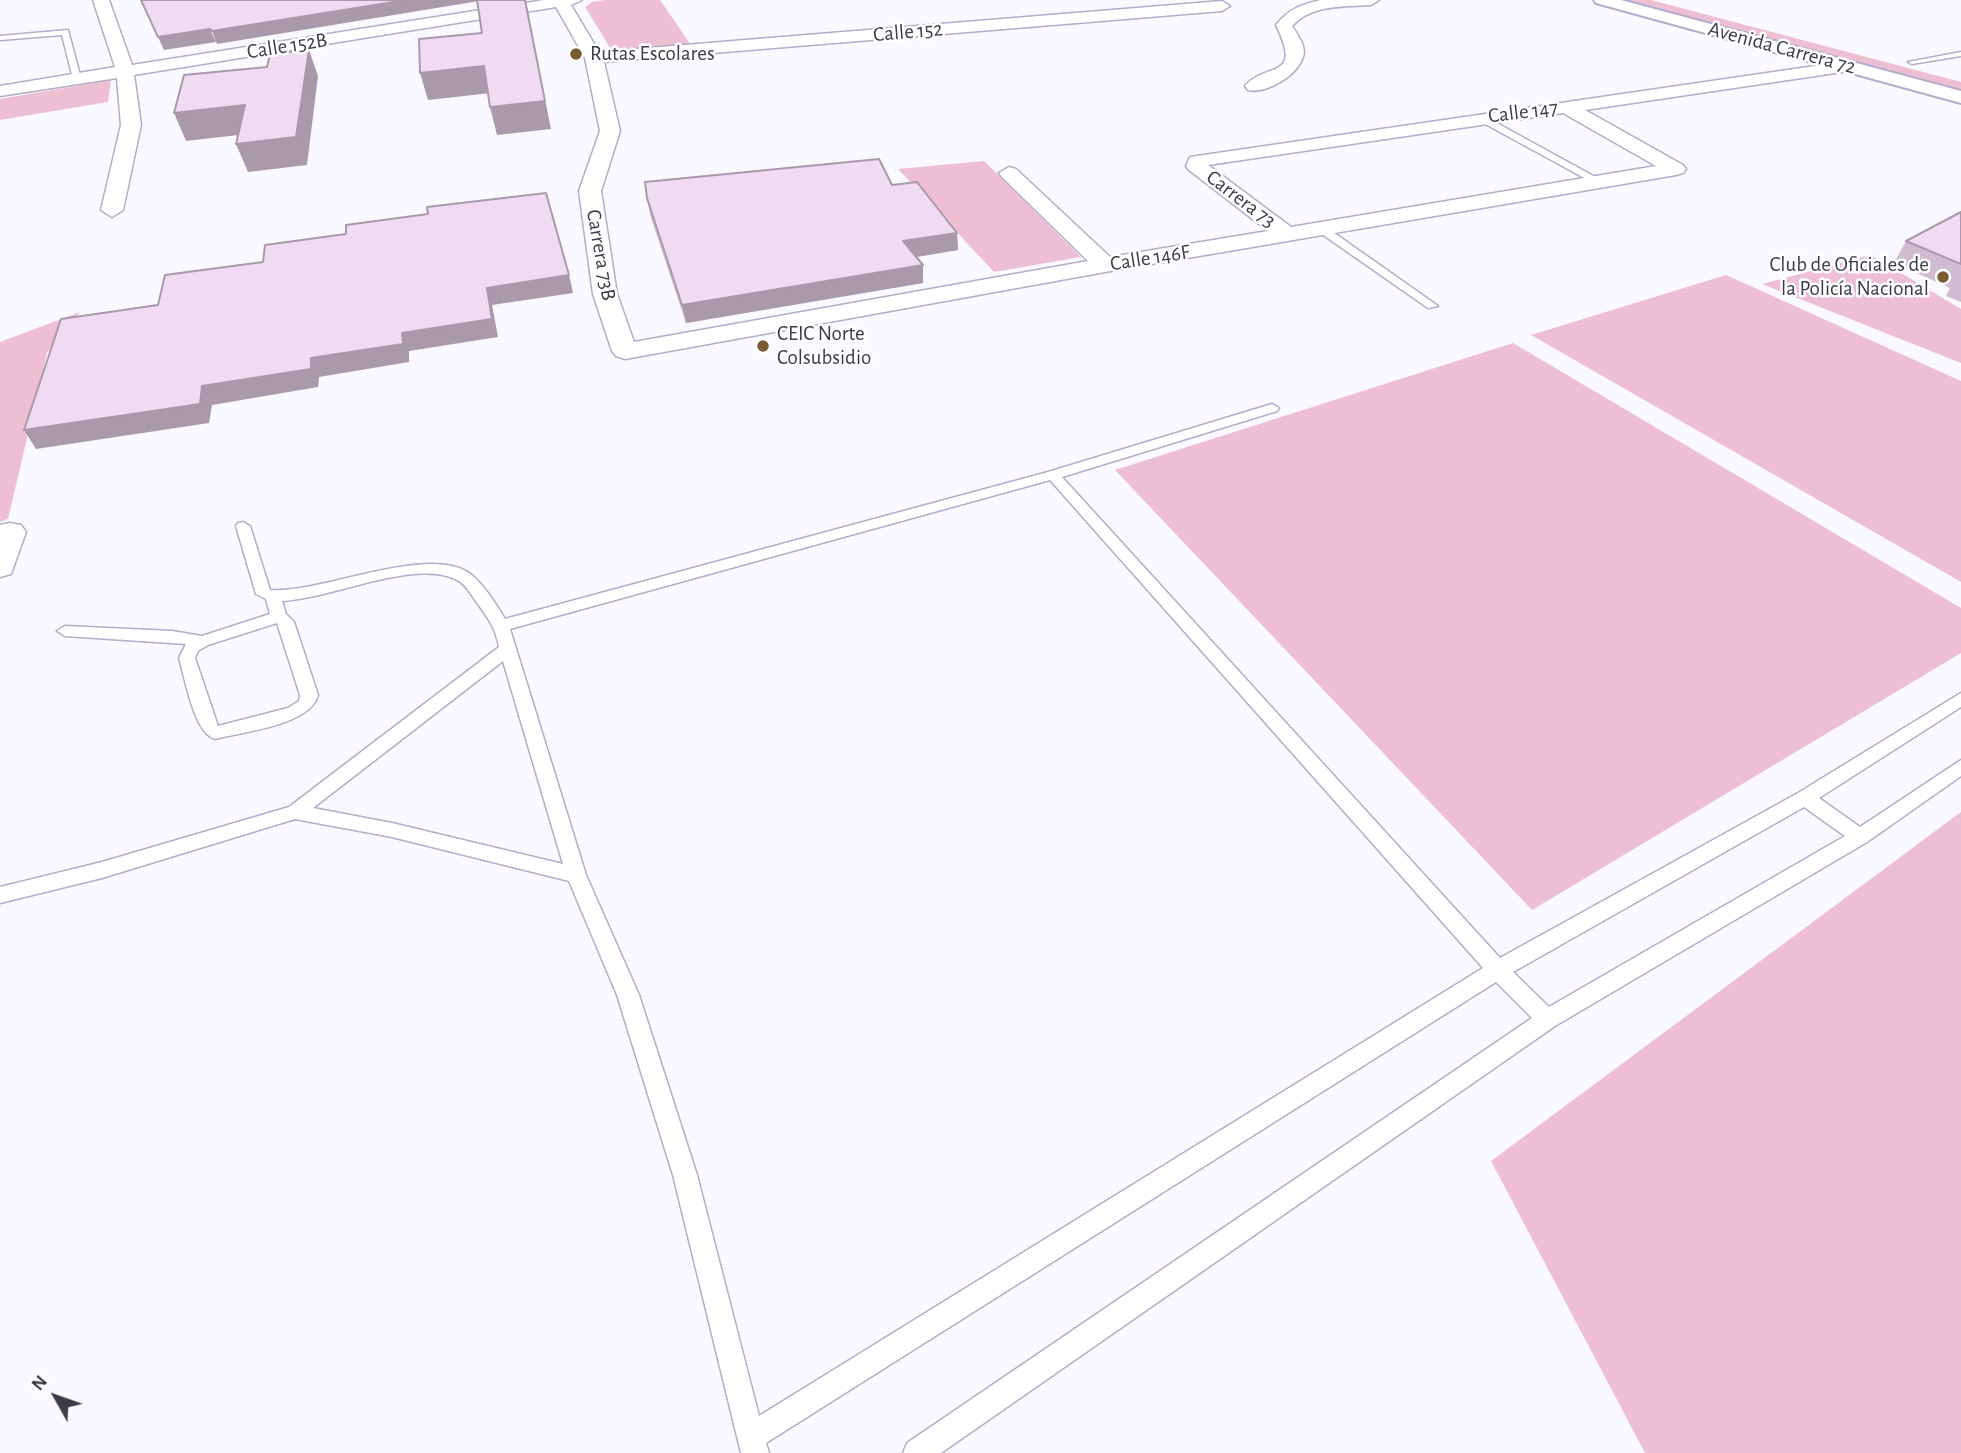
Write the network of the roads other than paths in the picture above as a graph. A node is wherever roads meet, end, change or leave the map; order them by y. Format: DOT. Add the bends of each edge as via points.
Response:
graph roads {
  1 [pos="101,0"];
  2 [pos="1371,0"];
  3 [pos="1602,0"];
  4 [pos="565,1"];
  5 [pos="1222,6"];
  6 [pos="0,38"];
  7 [pos="1961,54"];
  8 [pos="594,58"];
  9 [pos="1905,61"];
  10 [pos="1849,66"];
  11 [pos="125,71"];
  12 [pos="1961,75"];
  13 [pos="76,79"];
  14 [pos="1254,86"];
  15 [pos="0,91"];
  16 [pos="1961,97"];
  17 [pos="1566,107"];
  18 [pos="1481,118"];
  19 [pos="1197,161"];
  20 [pos="1009,173"];
  21 [pos="1601,183"];
  22 [pos="112,210"];
  23 [pos="1323,230"];
  24 [pos="1289,236"];
  25 [pos="1105,265"];
  26 [pos="1432,306"];
  27 [pos="625,351"];
  28 [pos="1272,408"];
  29 [pos="1053,475"];
  30 [pos="243,526"];
  31 [pos="5,533"];
  32 [pos="0,567"];
  33 [pos="273,596"];
  34 [pos="279,617"];
  35 [pos="504,625"];
  36 [pos="65,631"];
  37 [pos="202,641"];
  38 [pos="508,649"];
  39 [pos="1961,699"];
  40 [pos="1961,767"];
  41 [pos="1805,798"];
  42 [pos="295,812"];
  43 [pos="1860,837"];
  44 [pos="576,875"];
  45 [pos="0,895"];
  46 [pos="1498,971"];
  47 [pos="1547,1019"];
  48 [pos="753,1445"];
  49 [pos="917,1453"];
  1 -- 11 [label="street"];
  2 -- 14 [label="street" via="1314,6 1290,16 1284,25 1295,57 1279,76"];
  3 -- 10 [label="highway, Avenida Carrera 72"];
  4 -- 8 [label="street"];
  4 -- 11 [label="street, Calle 152B"];
  5 -- 8 [label="street, Calle 152"];
  6 -- 13 [label="lane" via="65,32"];
  7 -- 9 [label="lane"];
  8 -- 27 [label="street, Carrera 73B" via="610,131 590,191 605,294"];
  9 -- 12 [label="highway"];
  10 -- 16 [label="highway, Avenida Carrera 72"];
  10 -- 17 [label="street, Calle 147"];
  11 -- 13 [label="street, Calle 152B"];
  11 -- 22 [label="street" via="131,125"];
  13 -- 15 [label="street, Calle 152B"];
  17 -- 18 [label="street, Calle 147"];
  17 -- 21 [label="street, Calle 146F" via="1676,169"];
  18 -- 19 [label="street, Calle 147"];
  18 -- 21 [label="lane"];
  19 -- 24 [label="street, Carrera 73" via="1196,166"];
  20 -- 25 [label="street"];
  21 -- 23 [label="street, Calle 146F"];
  23 -- 24 [label="street, Calle 146F"];
  23 -- 26 [label="lane"];
  24 -- 25 [label="street, Calle 146F"];
  25 -- 27 [label="street, Calle 146F"];
  28 -- 29 [label="lane"];
  29 -- 35 [label="lane"];
  29 -- 46 [label="lane"];
  30 -- 33 [label="lane" via="264,594"];
  31 -- 32 [label="street"];
  33 -- 34 [label="lane"];
  33 -- 35 [label="lane" via="408,570 442,571 464,577"];
  34 -- 37 [label="lane"];
  34 -- 37 [label="lane" via="286,622 309,695 307,704 294,713 215,733 209,728 187,658 191,648"];
  35 -- 38 [label="lane"];
  36 -- 37 [label="lane"];
  38 -- 42 [label="lane"];
  38 -- 44 [label="lane"];
  39 -- 41 [label="lane"];
  40 -- 43 [label="lane"];
  41 -- 43 [label="lane"];
  41 -- 46 [label="lane"];
  42 -- 44 [label="lane" via="392,830"];
  42 -- 45 [label="lane" via="102,870"];
  43 -- 47 [label="lane"];
  44 -- 48 [label="lane" via="628,995 685,1175"];
  46 -- 47 [label="lane"];
  46 -- 48 [label="lane"];
  47 -- 49 [label="lane"];
}
